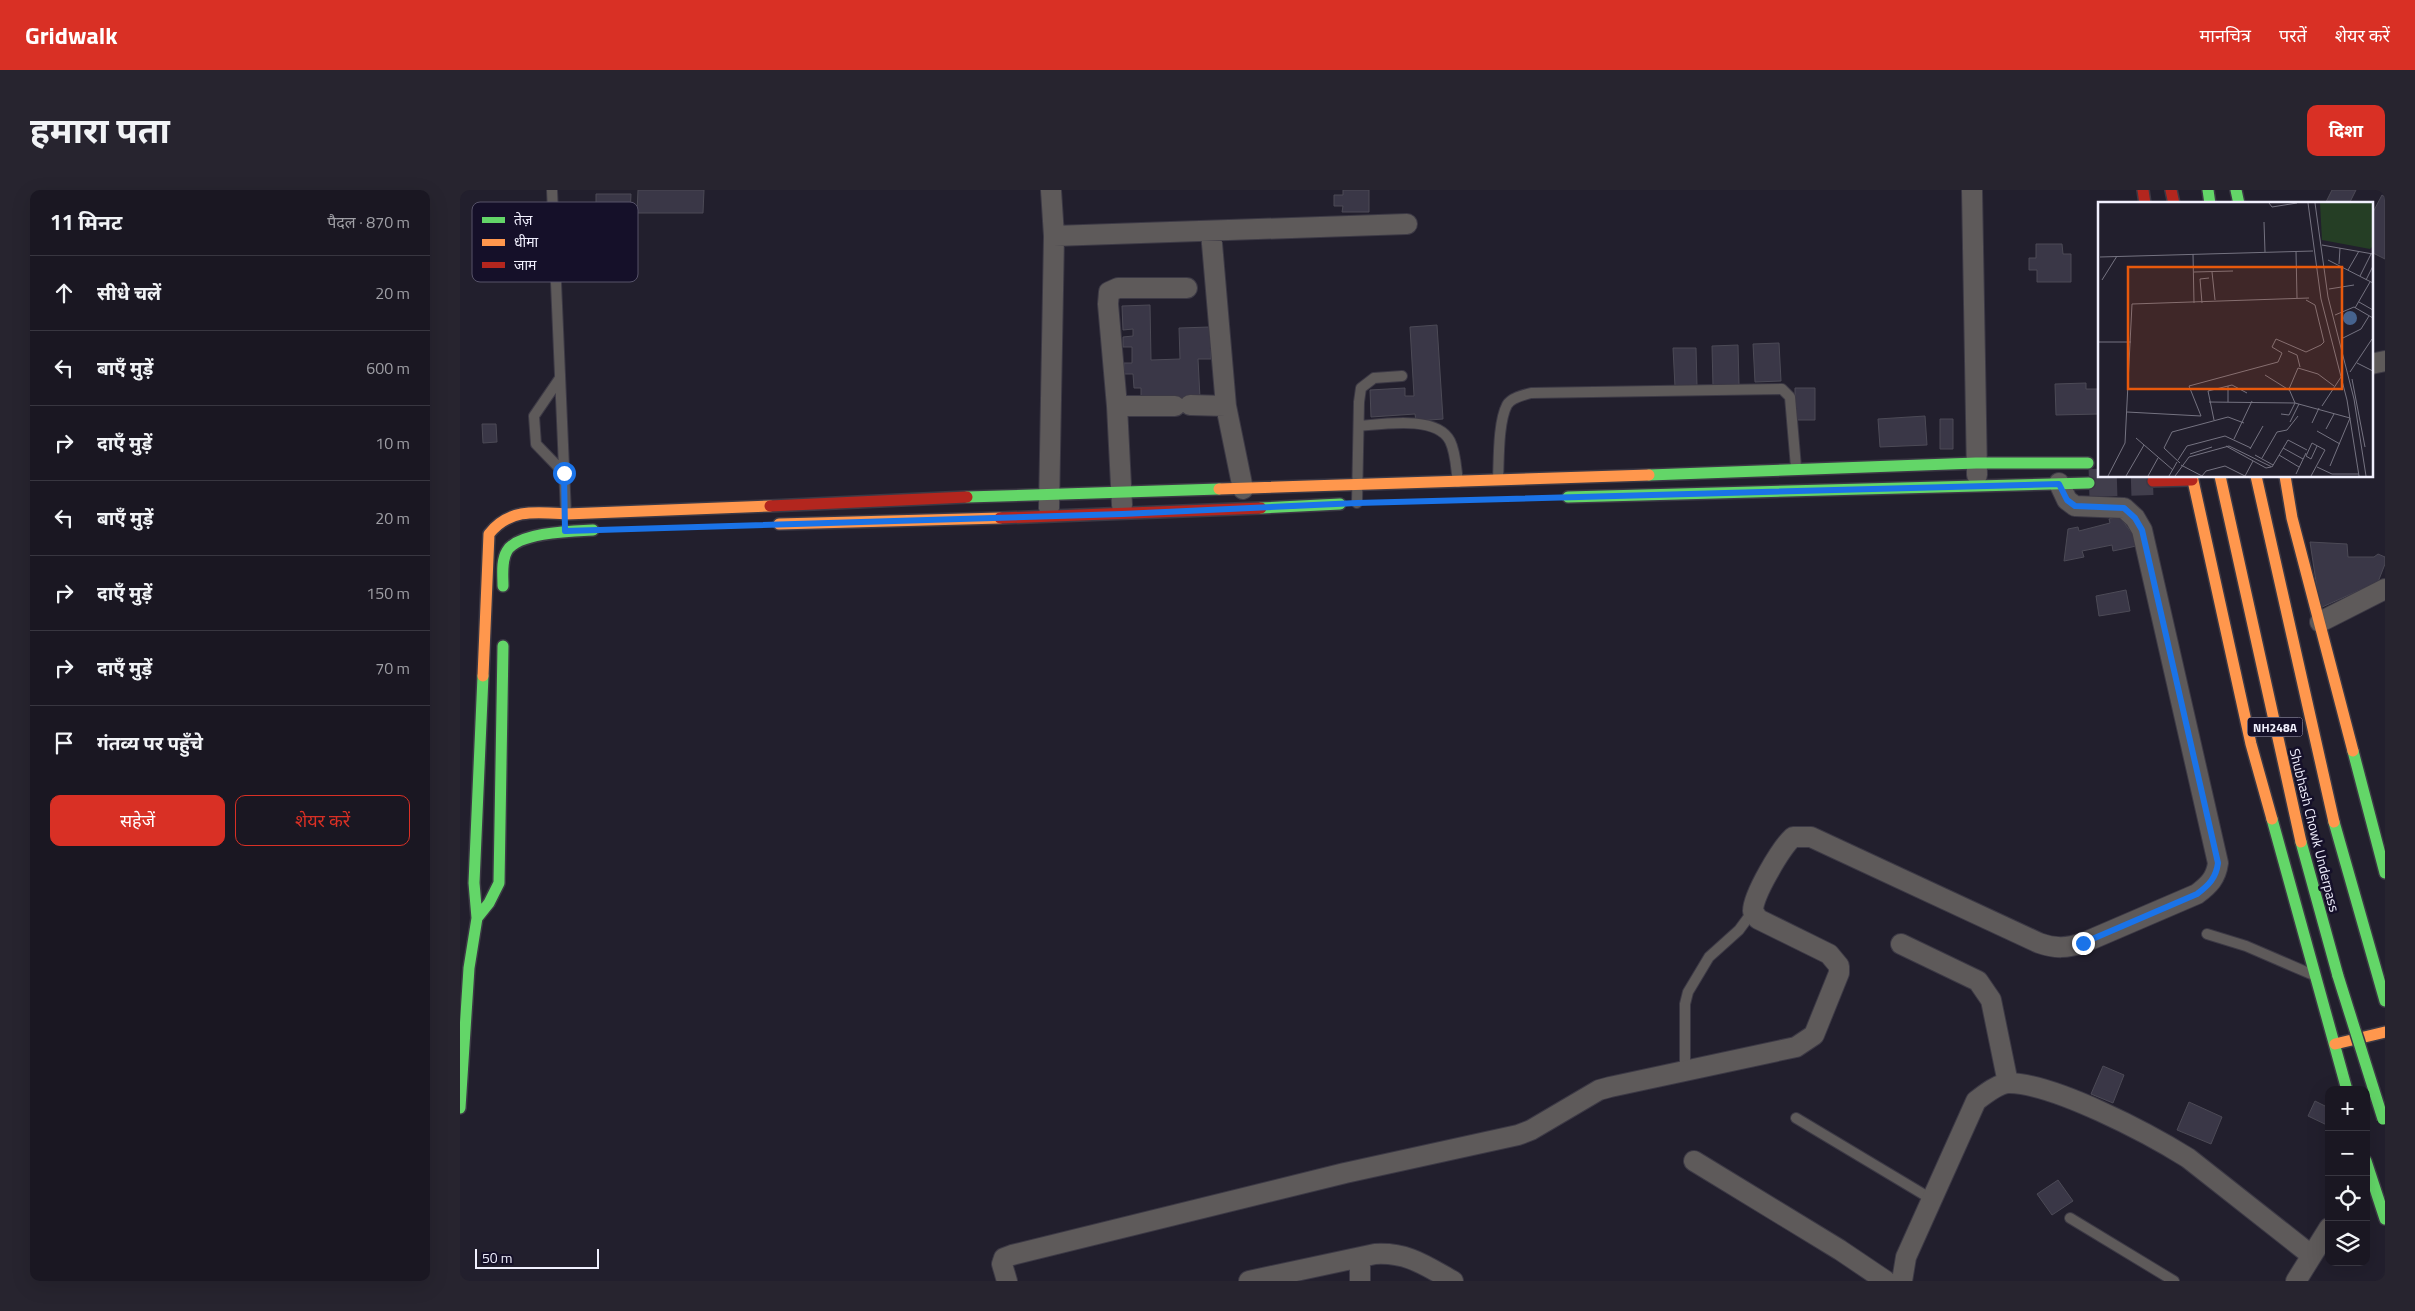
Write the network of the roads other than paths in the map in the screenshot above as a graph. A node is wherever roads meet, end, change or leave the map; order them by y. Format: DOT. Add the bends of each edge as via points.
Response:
graph roads {
  1 [pos="1051,190"];
  2 [pos="1972,190"];
  3 [pos="1407,224"];
  4 [pos="1211,232"];
  5 [pos="1054,236"];
  6 [pos="556,282"];
  7 [pos="1186,288"];
  8 [pos="2385,361"];
  9 [pos="2372,364"];
  10 [pos="1402,376"];
  11 [pos="560,378"];
  12 [pos="1117,406"];
  13 [pos="1226,406"];
  14 [pos="1359,426"];
  15 [pos="1976,463"];
  16 [pos="2088,464"];
  17 [pos="1796,469"];
  18 [pos="564,473"];
  19 [pos="2192,478"];
  20 [pos="2220,478"];
  21 [pos="2256,478"];
  22 [pos="2285,478"];
  23 [pos="1498,480"];
  24 [pos="2153,481"];
  25 [pos="1458,483"];
  26 [pos="2089,483"];
  27 [pos="1358,484"];
  28 [pos="1978,484"];
  29 [pos="2059,484"];
  30 [pos="1244,489"];
  31 [pos="1123,493"];
  32 [pos="1048,494"];
  33 [pos="1554,497"];
  34 [pos="1362,503"];
  35 [pos="566,514"];
  36 [pos="1122,514"];
  37 [pos="1050,515"];
  38 [pos="763,524"];
  39 [pos="604,530"];
  40 [pos="565,531"];
  41 [pos="2385,589"];
  42 [pos="503,600"];
  43 [pos="2320,622"];
  44 [pos="503,630"];
  45 [pos="2380,831"];
  46 [pos="460,866"];
  47 [pos="475,866"];
  48 [pos="500,866"];
  49 [pos="2385,873"];
  50 [pos="460,883"];
  51 [pos="474,883"];
  52 [pos="499,883"];
  53 [pos="1753,910"];
  54 [pos="477,918"];
  55 [pos="2207,934"];
  56 [pos="1901,944"];
  57 [pos="2316,976"];
  58 [pos="2385,1001"];
  59 [pos="2385,1032"];
  60 [pos="2334,1044"];
  61 [pos="461,1047"];
  62 [pos="1685,1070"];
  63 [pos="2008,1082"];
  64 [pos="2346,1086"];
  65 [pos="460,1108"];
  66 [pos="1796,1118"];
  67 [pos="2384,1123"];
  68 [pos="1694,1161"];
  69 [pos="2370,1186"];
  70 [pos="1932,1200"];
  71 [pos="2070,1218"];
  72 [pos="2385,1219"];
  73 [pos="2325,1234"];
  74 [pos="2311,1255"];
  75 [pos="1360,1258"];
  76 [pos="1007,1281"];
  77 [pos="1249,1281"];
  78 [pos="1360,1281"];
  79 [pos="1453,1281"];
  80 [pos="1886,1281"];
  81 [pos="1902,1281"];
  82 [pos="2174,1281"];
  83 [pos="2296,1281"];
  1 -- 5 [label="street"];
  2 -- 15 [label="street"];
  3 -- 4 [label="street"];
  4 -- 5 [label="street"];
  4 -- 13 [label="street"];
  5 -- 32 [label="street"];
  6 -- 11 [label="lane"];
  7 -- 12 [label="street" via="1118,288 1109,292"];
  8 -- 9 [label="street"];
  10 -- 14 [label="lane" via="1374,378 1366,382 1361,388"];
  11 -- 18 [label="lane"];
  11 -- 18 [label="lane" via="534,416 536,444"];
  12 -- 13 [label="street"];
  12 -- 31 [label="street"];
  13 -- 30 [label="street"];
  14 -- 25 [label="lane" via="1406,424 1440,429 1450,440"];
  14 -- 27 [label="lane"];
  15 -- 16 [label="main road"];
  15 -- 17 [label="main road"];
  15 -- 28 [label="street"];
  17 -- 23 [label="main road"];
  17 -- 23 [label="lane" via="1790,398 1782,389 1531,393 1508,404 1503,421"];
  18 -- 35 [label="lane"];
  19 -- 24 [label="main road"];
  19 -- 57 [label="main road" via="2252,744"];
  20 -- 67 [label="main road, Shubhash Chowk Underpass / NH248A, bridge" via="2304,857"];
  21 -- 58 [label="main road, Shubhash Chowk Underpass / NH248A" via="2339,844"];
  22 -- 43 [label="main road" via="2292,518"];
  23 -- 25 [label="main road"];
  25 -- 27 [label="main road"];
  26 -- 29 [label="main road"];
  27 -- 30 [label="main road"];
  27 -- 34 [label="lane"];
  28 -- 29 [label="main road"];
  28 -- 33 [label="main road"];
  29 -- 53 [label="street" via="2067,500 2075,506 2124,508 2142,530 2218,863 2216,875 2197,894 2083,943 2054,948 1804,836 1793,837 1783,846 1756,897"];
  30 -- 31 [label="main road"];
  31 -- 32 [label="main road"];
  31 -- 36 [label="street"];
  32 -- 35 [label="main road"];
  32 -- 37 [label="street"];
  34 -- 36 [label="main road"];
  35 -- 40 [label="lane"];
  35 -- 47 [label="main road" via="519,513 494,524 489,534"];
  36 -- 37 [label="main road"];
  37 -- 38 [label="main road"];
  39 -- 40 [label="main road"];
  40 -- 42 [label="main road" via="518,541 508,548 504,561"];
  41 -- 43 [label="street"];
  43 -- 45 [label="main road"];
  44 -- 48 [label="main road"];
  45 -- 49 [label="main road"];
  46 -- 47 [label="main road"];
  47 -- 48 [label="main road"];
  47 -- 51 [label="main road"];
  48 -- 52 [label="main road"];
  50 -- 51 [label="main road"];
  51 -- 52 [label="main road"];
  51 -- 54 [label="main road"];
  52 -- 54 [label="main road"];
  53 -- 62 [label="lane" via="1739,930 1709,956 1688,992 1685,1004"];
  53 -- 62 [label="street" via="1758,919 1829,954 1839,966 1817,1029 1808,1041 1796,1047"];
  54 -- 61 [label="main road"];
  55 -- 57 [label="lane" via="2246,946"];
  56 -- 63 [label="street" via="1978,982 1991,1000"];
  57 -- 60 [label="main road"];
  59 -- 60 [label="main road"];
  60 -- 64 [label="main road"];
  61 -- 65 [label="main road"];
  62 -- 76 [label="street" via="1599,1090 1518,1135 1336,1175 1012,1255 1004,1258 1002,1264"];
  63 -- 70 [label="street" via="1976,1101"];
  63 -- 74 [label="street" via="2077,1101 2169,1147 2188,1158"];
  66 -- 70 [label="lane"];
  68 -- 80 [label="street"];
  69 -- 72 [label="main road"];
  70 -- 81 [label="street" via="1906,1257"];
  71 -- 82 [label="lane"];
  73 -- 74 [label="street"];
  74 -- 83 [label="street"];
  75 -- 77 [label="street"];
  75 -- 78 [label="street"];
  75 -- 79 [label="street" via="1392,1253 1412,1258"];
}
